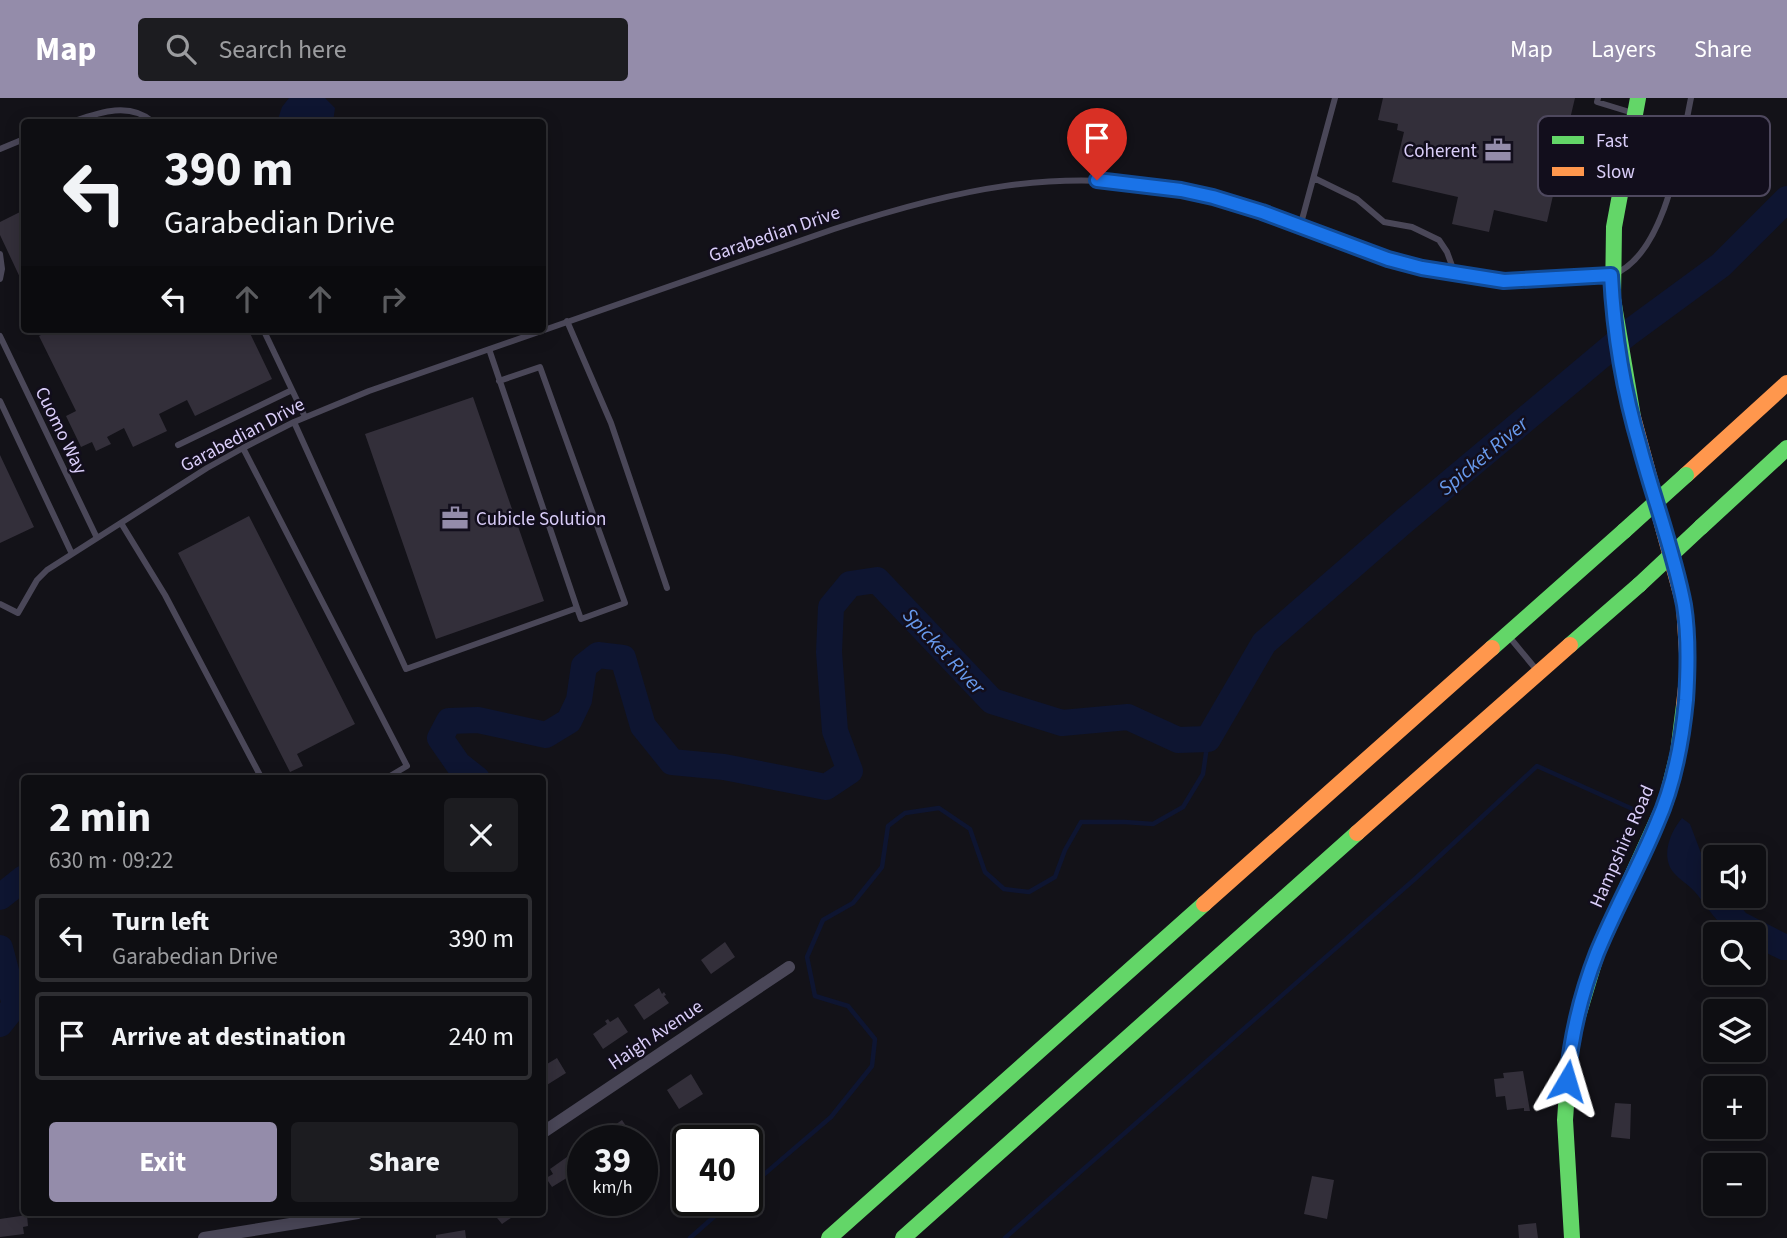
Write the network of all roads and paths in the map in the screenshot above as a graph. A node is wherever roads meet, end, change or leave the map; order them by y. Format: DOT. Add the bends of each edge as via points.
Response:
graph roads {
  1 [pos="1335,98"];
  2 [pos="1598,98"];
  3 [pos="1691,98"];
  4 [pos="1636,106"];
  5 [pos="1687,116"];
  6 [pos="83,119"];
  7 [pos="149,119"];
  8 [pos="21,140"];
  9 [pos="0,149"];
  10 [pos="1314,178"];
  11 [pos="1620,196"];
  12 [pos="1669,196"];
  13 [pos="1300,227"];
  14 [pos="0,254"];
  15 [pos="1455,274"];
  16 [pos="1611,275"];
  17 [pos="0,279"];
  18 [pos="567,321"];
  19 [pos="546,329"];
  20 [pos="265,333"];
  21 [pos="534,333"];
  22 [pos="0,336"];
  23 [pos="489,349"];
  24 [pos="499,382"];
  25 [pos="1787,383"];
  26 [pos="292,390"];
  27 [pos="0,401"];
  28 [pos="304,417"];
  29 [pos="294,422"];
  30 [pos="178,445"];
  31 [pos="243,448"];
  32 [pos="1787,448"];
  33 [pos="121,523"];
  34 [pos="97,538"];
  35 [pos="72,554"];
  36 [pos="667,588"];
  37 [pos="0,604"];
  38 [pos="577,608"];
  39 [pos="1506,634"];
  40 [pos="1539,673"];
  41 [pos="260,775"];
  42 [pos="391,775"];
  43 [pos="789,967"];
  44 [pos="546,1130"];
  45 [pos="343,1216"];
  46 [pos="249,1235"];
  47 [pos="204,1238"];
  48 [pos="829,1238"];
  49 [pos="904,1238"];
  50 [pos="1572,1238"];
  1 -- 10 [label="lane"];
  2 -- 4 [label="lane" via="1597,102"];
  3 -- 5 [label="lane"];
  6 -- 7 [label="lane" via="117,110"];
  8 -- 9 [label="lane"];
  10 -- 13 [label="lane"];
  10 -- 15 [label="lane" via="1357,199 1384,222 1412,227 1439,240"];
  11 -- 16 [label="main road, Hampshire Road"];
  12 -- 16 [label="lane" via="1634,261"];
  13 -- 15 [label="lane, Garabedian Drive" via="1388,259"];
  13 -- 18 [label="lane, Garabedian Drive" via="1213,197 1147,185 1046,180 997,186 898,208"];
  14 -- 17 [label="lane"];
  15 -- 16 [label="lane, Garabedian Drive" via="1504,281"];
  16 -- 50 [label="main road, Hampshire Road" via="1639,444 1684,605 1688,668 1678,754 1666,801 1597,953 1575,1026 1565,1120"];
  18 -- 19 [label="lane, Garabedian Drive"];
  18 -- 36 [label="lane" via="611,423"];
  20 -- 26 [label="lane"];
  21 -- 23 [label="lane, Garabedian Drive"];
  22 -- 34 [label="lane, Cuomo Way"];
  23 -- 24 [label="lane"];
  23 -- 28 [label="lane, Garabedian Drive"];
  24 -- 38 [label="lane"];
  24 -- 38 [label="lane" via="540,367 625,603 581,618"];
  25 -- 39 [label="main road, bridge"];
  26 -- 28 [label="lane"];
  26 -- 30 [label="lane"];
  27 -- 35 [label="lane"];
  28 -- 29 [label="lane, Garabedian Drive"];
  29 -- 31 [label="lane, Garabedian Drive"];
  29 -- 38 [label="lane" via="406,668"];
  31 -- 33 [label="lane, Garabedian Drive"];
  31 -- 42 [label="lane" via="407,765"];
  32 -- 40 [label="main road, bridge"];
  33 -- 34 [label="lane, Garabedian Drive"];
  33 -- 41 [label="lane" via="165,595"];
  34 -- 35 [label="lane, Garabedian Drive"];
  35 -- 37 [label="lane, Garabedian Drive" via="37,580 18,613"];
  39 -- 40 [label="lane"];
  39 -- 48 [label="main road"];
  40 -- 49 [label="main road"];
  43 -- 44 [label="street, Haigh Avenue"];
  45 -- 46 [label="street"];
  46 -- 47 [label="street"];
}
